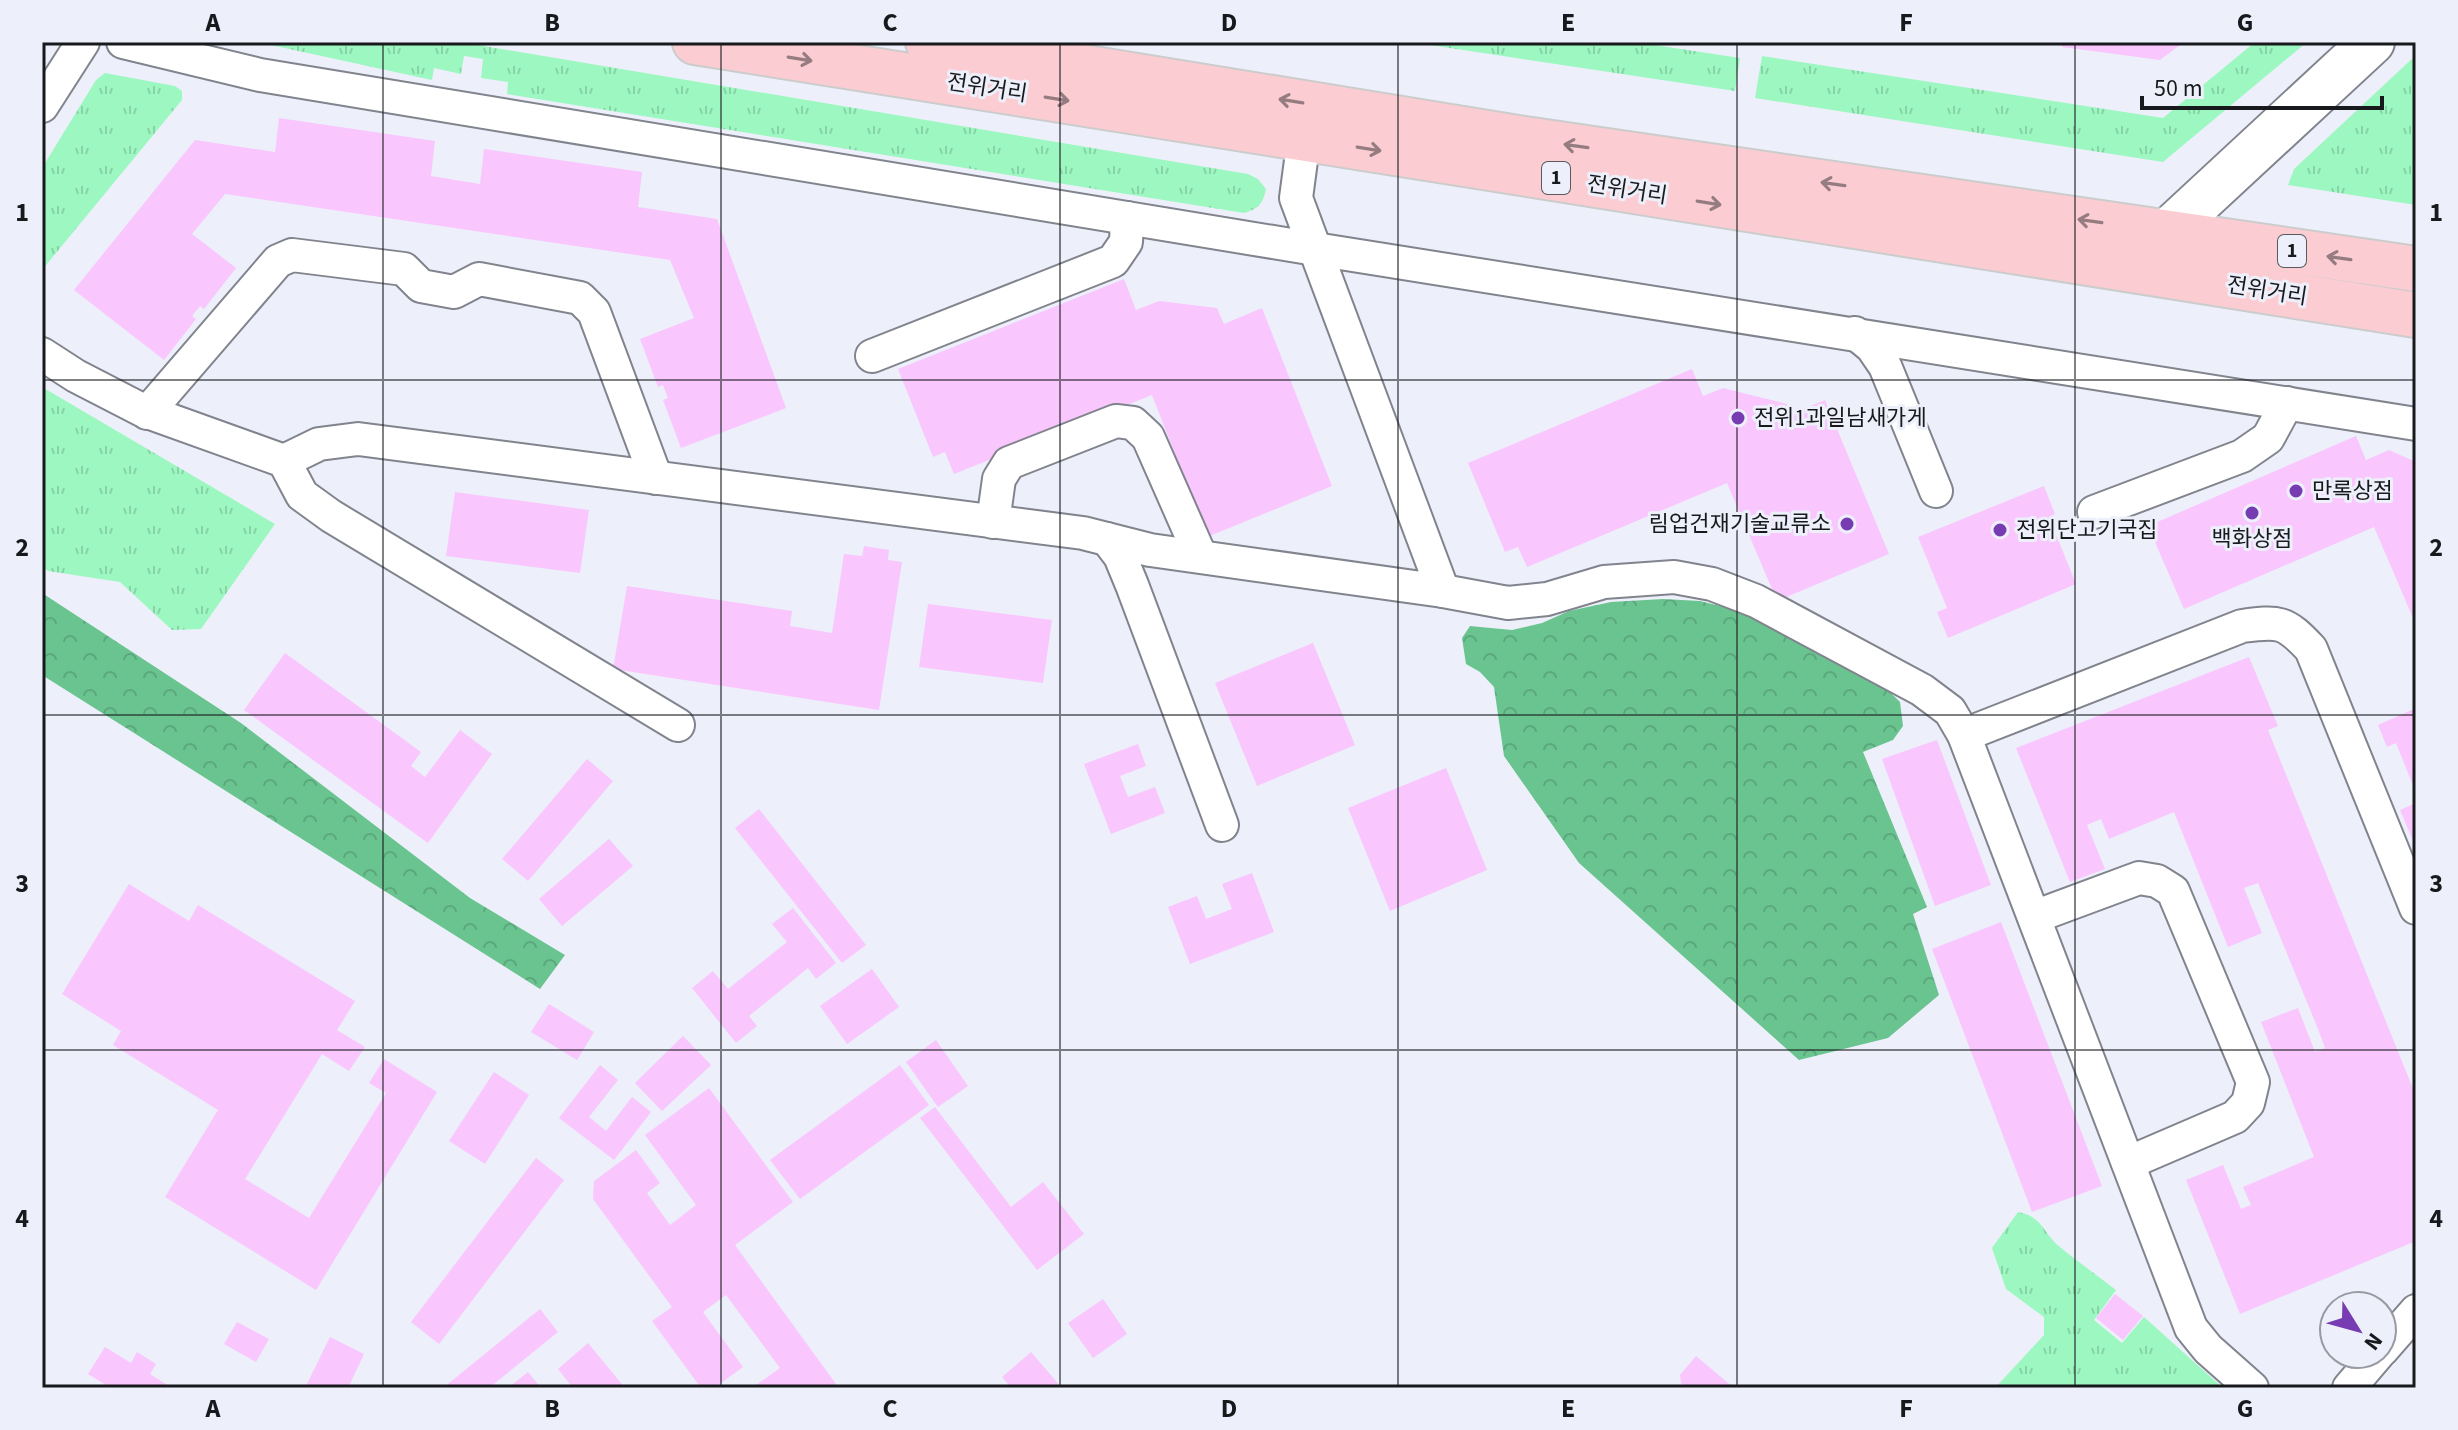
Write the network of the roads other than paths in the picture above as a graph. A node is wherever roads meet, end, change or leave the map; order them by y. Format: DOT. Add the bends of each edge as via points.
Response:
graph roads {
  1 [pos="83,42"];
  2 [pos="123,42"];
  3 [pos="695,42"];
  4 [pos="928,42"];
  5 [pos="2372,42"];
  6 [pos="42,106"];
  7 [pos="1304,138"];
  8 [pos="1127,218"];
  9 [pos="2167,232"];
  10 [pos="1315,249"];
  11 [pos="2416,269"];
  12 [pos="2416,315"];
  13 [pos="1855,333"];
  14 [pos="42,354"];
  15 [pos="872,356"];
  16 [pos="2287,403"];
  17 [pos="147,413"];
  18 [pos="2416,424"];
  19 [pos="284,461"];
  20 [pos="656,478"];
  21 [pos="1936,491"];
  22 [pos="2094,512"];
  23 [pos="993,522"];
  24 [pos="1107,539"];
  25 [pos="1200,555"];
  26 [pos="1443,591"];
  27 [pos="678,725"];
  28 [pos="1964,735"];
  29 [pos="1222,825"];
  30 [pos="2416,908"];
  31 [pos="2034,917"];
  32 [pos="2128,1163"];
  33 [pos="2416,1311"];
  34 [pos="2398,1332"];
  35 [pos="2364,1370"];
  36 [pos="2252,1388"];
  37 [pos="2349,1388"];
  1 -- 6 [label="street"];
  2 -- 8 [label="street" via="260,75"];
  3 -- 7 [label="main road, 전위거리 / 1, one-way"];
  9 -- 4 [label="main road, 전위거리 / 1, one-way" via="1524,139"];
  5 -- 9 [label="street"];
  7 -- 10 [label="street" via="1296,198"];
  7 -- 12 [label="main road, 전위거리 / 1, one-way"];
  8 -- 10 [label="street"];
  8 -- 15 [label="street" via="1126,242 1113,261"];
  11 -- 9 [label="main road, 전위거리 / 1, one-way"];
  10 -- 13 [label="street"];
  10 -- 26 [label="street"];
  13 -- 16 [label="street"];
  13 -- 21 [label="street" via="1885,366"];
  14 -- 17 [label="street"];
  16 -- 18 [label="street"];
  16 -- 22 [label="street" via="2268,438 2242,456"];
  17 -- 19 [label="street"];
  17 -- 20 [label="street" via="278,261 292,255 404,269 421,286 454,292 479,279 580,298 594,312"];
  19 -- 20 [label="street" via="319,444 358,439"];
  19 -- 27 [label="street" via="302,495 331,516"];
  20 -- 23 [label="street"];
  23 -- 24 [label="street"];
  23 -- 25 [label="street" via="999,479 1009,463 1116,421 1133,423 1148,437"];
  24 -- 25 [label="street"];
  24 -- 29 [label="street" via="1132,585"];
  25 -- 26 [label="street"];
  26 -- 28 [label="street" via="1508,603 1547,599 1604,582 1674,577 1712,584 1756,601 1922,690 1950,711"];
  28 -- 30 [label="street" via="2242,626 2271,622 2293,630 2311,649"];
  28 -- 31 [label="street"];
  31 -- 32 [label="street"];
  31 -- 32 [label="street" via="2139,878 2173,891 2253,1082 2248,1103 2235,1117"];
  32 -- 36 [label="street" via="2191,1328"];
  33 -- 34 [label="street"];
  35 -- 37 [label="street"];
}
